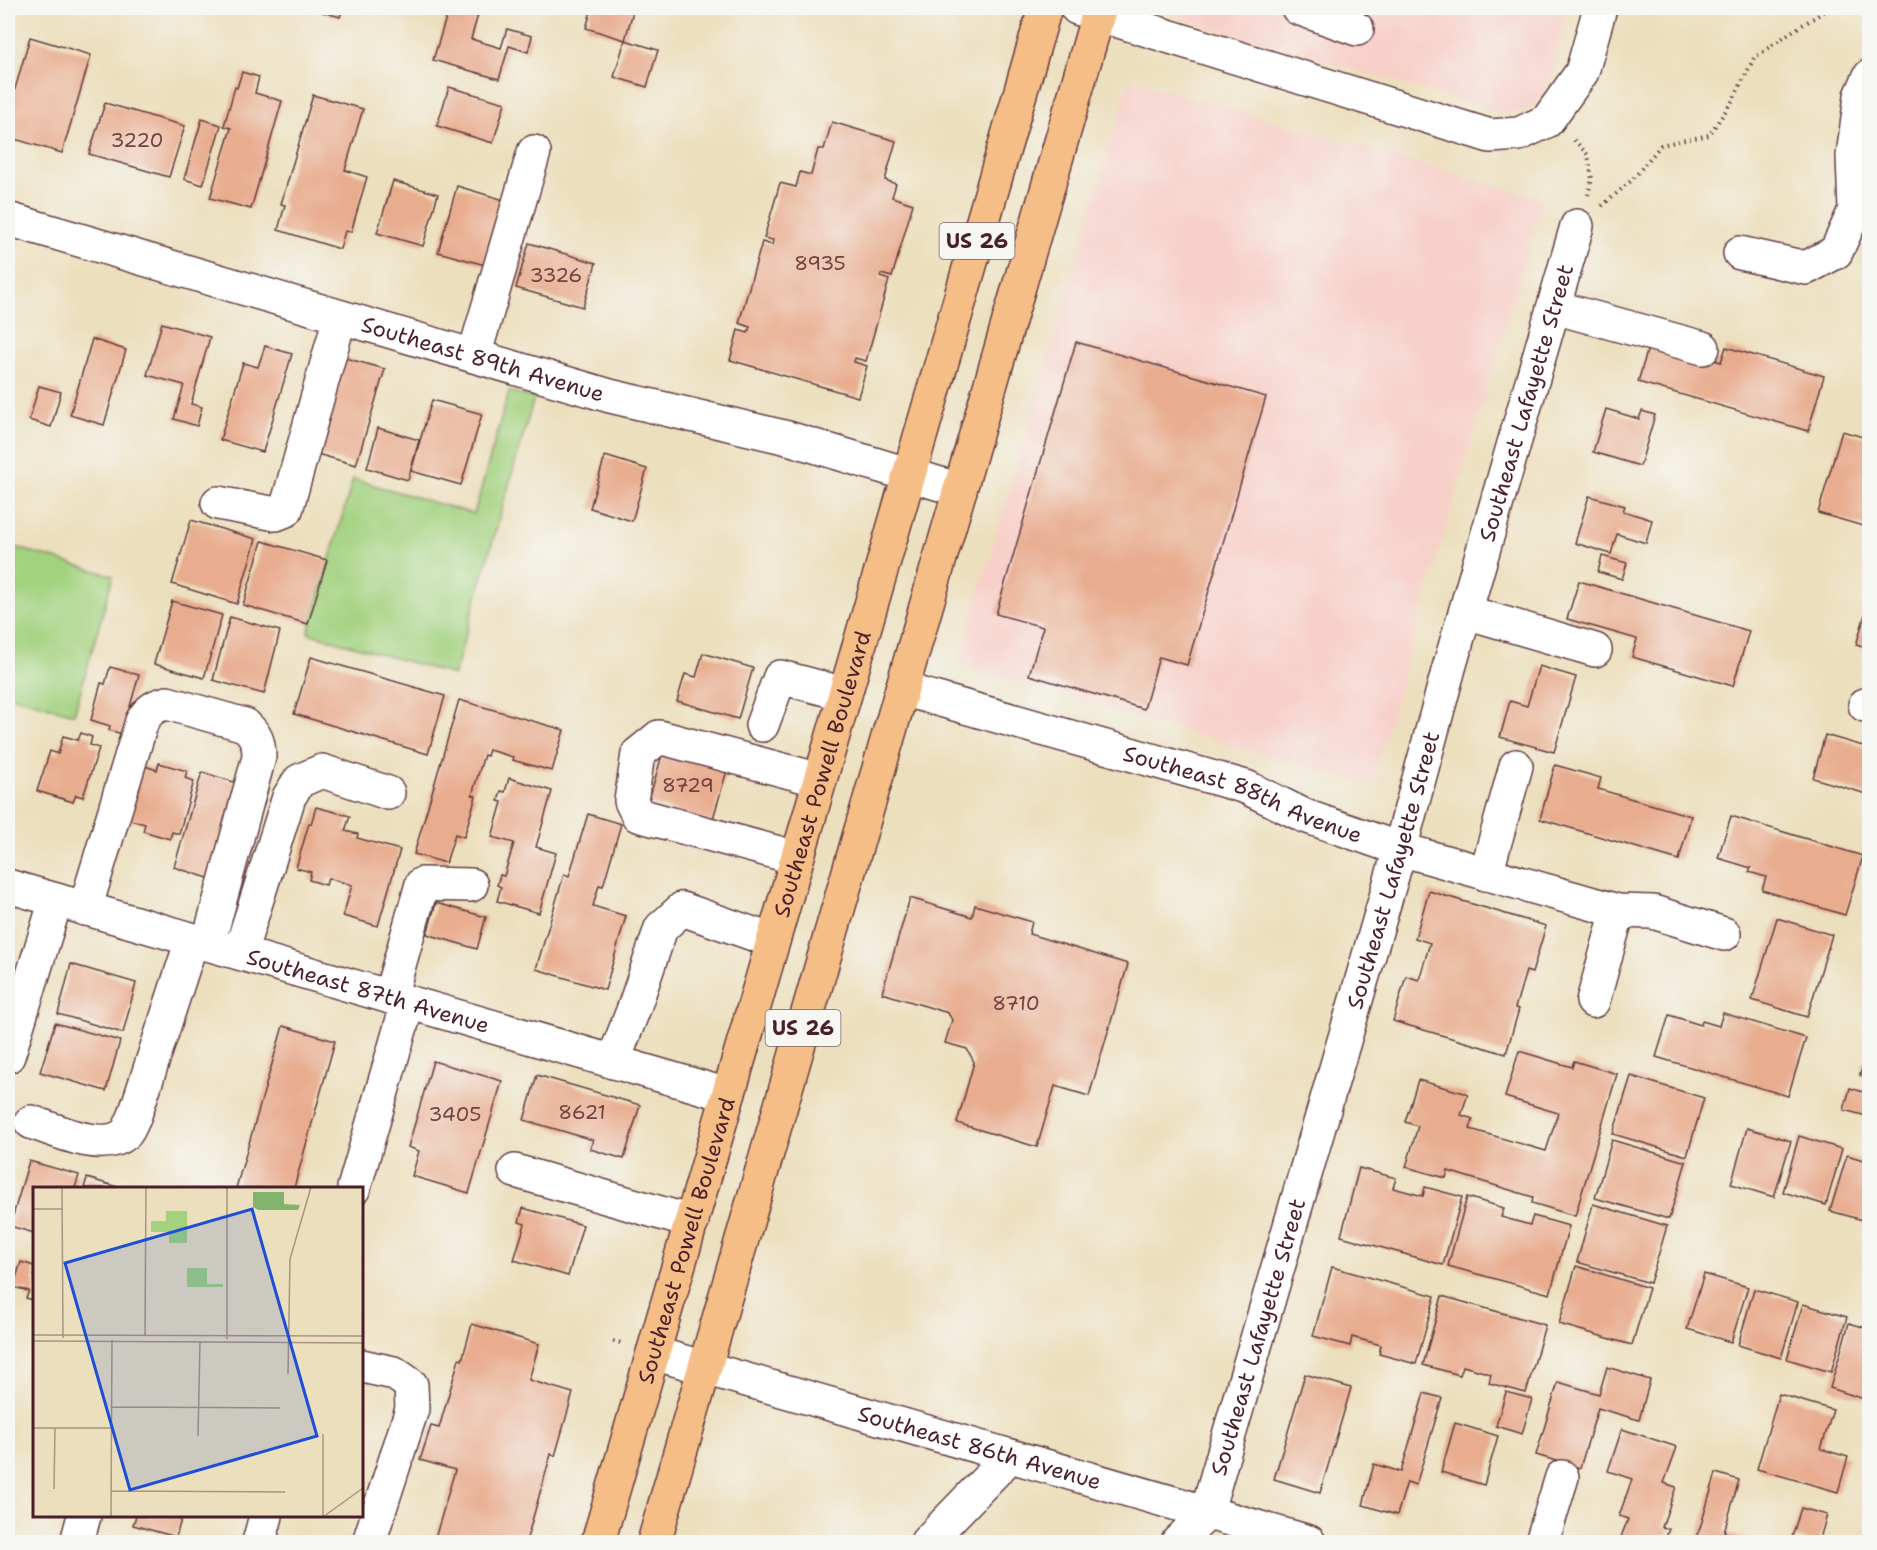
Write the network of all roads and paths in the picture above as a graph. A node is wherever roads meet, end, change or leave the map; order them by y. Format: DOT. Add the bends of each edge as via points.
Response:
graph roads {
  1 [pos="1045,8"];
  2 [pos="1600,8"];
  3 [pos="1830,8"];
  4 [pos="1303,9"];
  5 [pos="1092,10"];
  6 [pos="1357,29"];
  7 [pos="1869,76"];
  8 [pos="1547,121"];
  9 [pos="534,152"];
  10 [pos="8,219"];
  11 [pos="1577,226"];
  12 [pos="1740,254"];
  13 [pos="1554,307"];
  14 [pos="340,316"];
  15 [pos="1703,348"];
  16 [pos="474,356"];
  17 [pos="909,475"];
  18 [pos="960,490"];
  19 [pos="218,503"];
  20 [pos="1466,612"];
  21 [pos="1595,650"];
  22 [pos="902,689"];
  23 [pos="845,694"];
  24 [pos="762,725"];
  25 [pos="1516,766"];
  26 [pos="820,780"];
  27 [pos="388,793"];
  28 [pos="1400,849"];
  29 [pos="797,858"];
  30 [pos="1486,874"];
  31 [pos="471,885"];
  32 [pos="8,886"];
  33 [pos="71,904"];
  34 [pos="1618,911"];
  35 [pos="1724,934"];
  36 [pos="773,941"];
  37 [pos="200,942"];
  38 [pos="240,953"];
  39 [pos="399,1000"];
  40 [pos="1593,1001"];
  41 [pos="8,1056"];
  42 [pos="613,1062"];
  43 [pos="728,1095"];
  44 [pos="32,1122"];
  45 [pos="515,1171"];
  46 [pos="354,1187"];
  47 [pos="692,1222"];
  48 [pos="653,1353"];
  49 [pos="363,1366"];
  50 [pos="705,1368"];
  51 [pos="1010,1456"];
  52 [pos="1563,1477"];
  53 [pos="1206,1514"];
  54 [pos="83,1517"];
  55 [pos="265,1517"];
  56 [pos="77,1542"];
  57 [pos="258,1542"];
  58 [pos="369,1542"];
  59 [pos="598,1542"];
  60 [pos="654,1542"];
  61 [pos="927,1542"];
  62 [pos="1178,1542"];
  63 [pos="1309,1542"];
  64 [pos="1542,1542"];
  1 -- 17 [label="main road, Southeast Powell Boulevard / US 26"];
  2 -- 8 [label="street" via="1581,72"];
  3 -- 11 [label="path" via="1754,58 1733,100 1709,135 1661,145 1632,180"];
  4 -- 6 [label="street"];
  5 -- 8 [label="street" via="1490,136 1520,134"];
  5 -- 18 [label="main road, US 26"];
  7 -- 12 [label="street" via="1861,96 1853,156 1855,210 1836,252 1806,268"];
  8 -- 11 [label="path" via="1569,134 1588,155 1592,178"];
  9 -- 16 [label="street"];
  10 -- 14 [label="street, Southeast 89th Avenue"];
  11 -- 13 [label="street, Southeast Lafayette Street"];
  13 -- 15 [label="street"];
  13 -- 20 [label="street, Southeast Lafayette Street"];
  14 -- 16 [label="street, Southeast 89th Avenue"];
  14 -- 19 [label="street" via="286,510 276,514"];
  16 -- 17 [label="street, Southeast 89th Avenue" via="610,396 788,438"];
  17 -- 18 [label="street, Southeast 89th Avenue"];
  17 -- 23 [label="main road, Southeast Powell Boulevard / US 26"];
  18 -- 22 [label="main road, US 26"];
  20 -- 21 [label="street"];
  20 -- 28 [label="street, Southeast Lafayette Street"];
  22 -- 28 [label="street, Southeast 88th Avenue" via="1246,787 1305,816"];
  22 -- 50 [label="main road, US 26"];
  23 -- 24 [label="street" via="780,677"];
  23 -- 26 [label="main road, Southeast Powell Boulevard / US 26"];
  25 -- 30 [label="street"];
  26 -- 29 [label="main road, Southeast Powell Boulevard / US 26"];
  26 -- 29 [label="street" via="659,737 638,754 631,801 638,815"];
  27 -- 38 [label="street" via="322,771 299,781 289,797"];
  28 -- 30 [label="street, Southeast 88th Avenue"];
  28 -- 53 [label="street, Southeast Lafayette Street"];
  29 -- 36 [label="main road, Southeast Powell Boulevard / US 26"];
  30 -- 34 [label="street, Southeast 88th Avenue"];
  31 -- 39 [label="street" via="422,884"];
  32 -- 33 [label="street, Southeast 87th Avenue"];
  33 -- 37 [label="street, Southeast 87th Avenue"];
  33 -- 37 [label="street" via="148,712 167,704 246,725 255,734 259,757"];
  33 -- 41 [label="street"];
  34 -- 35 [label="street, Southeast 88th Avenue" via="1653,912"];
  34 -- 40 [label="street"];
  36 -- 42 [label="street" via="682,909 661,928"];
  36 -- 43 [label="main road, Southeast Powell Boulevard / US 26"];
  37 -- 38 [label="street, Southeast 87th Avenue"];
  37 -- 44 [label="street" via="126,1133 111,1142 92,1142"];
  38 -- 39 [label="street, Southeast 87th Avenue"];
  39 -- 42 [label="street, Southeast 87th Avenue"];
  39 -- 46 [label="street"];
  42 -- 43 [label="street, Southeast 87th Avenue"];
  43 -- 47 [label="main road, Southeast Powell Boulevard / US 26"];
  45 -- 47 [label="street"];
  47 -- 48 [label="main road, Southeast Powell Boulevard / US 26"];
  48 -- 50 [label="street, Southeast 86th Avenue"];
  48 -- 59 [label="main road, Southeast Powell Boulevard / US 26"];
  49 -- 58 [label="street" via="394,1373 411,1385 412,1409"];
  50 -- 51 [label="street, Southeast 86th Avenue"];
  50 -- 60 [label="main road, US 26"];
  51 -- 53 [label="street, Southeast 86th Avenue"];
  51 -- 61 [label="street"];
  52 -- 64 [label="street"];
  53 -- 62 [label="street"];
  53 -- 63 [label="street, Southeast 86th Avenue"];
  54 -- 56 [label="street"];
  55 -- 57 [label="street"];
}
